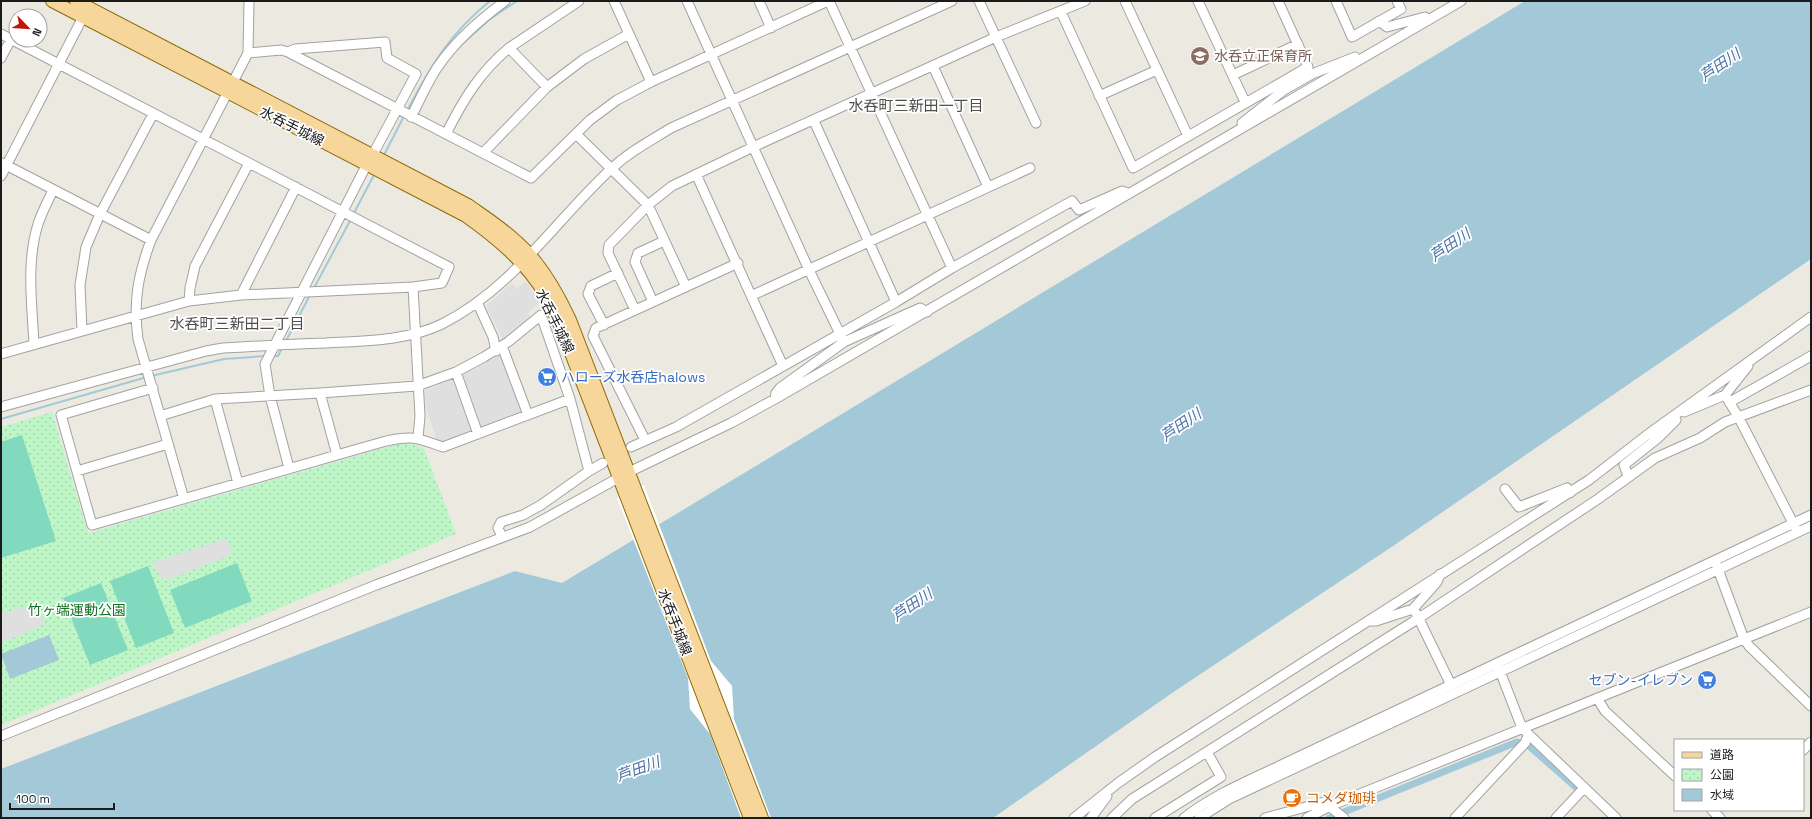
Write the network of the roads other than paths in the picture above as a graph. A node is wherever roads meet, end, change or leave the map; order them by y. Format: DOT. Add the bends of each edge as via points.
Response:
graph roads {
  1 [pos="52,1"];
  2 [pos="76,1"];
  3 [pos="249,1"];
  4 [pos="505,1"];
  5 [pos="579,1"];
  6 [pos="614,1"];
  7 [pos="687,1"];
  8 [pos="759,1"];
  9 [pos="829,1"];
  10 [pos="952,1"];
  11 [pos="979,1"];
  12 [pos="1085,1"];
  13 [pos="1125,1"];
  14 [pos="1198,1"];
  15 [pos="1278,1"];
  16 [pos="1336,1"];
  17 [pos="1397,1"];
  18 [pos="1461,1"];
  19 [pos="1061,12"];
  20 [pos="83,17"];
  21 [pos="1429,20"];
  22 [pos="1379,22"];
  23 [pos="771,28"];
  24 [pos="628,34"];
  25 [pos="996,37"];
  26 [pos="1298,44"];
  27 [pos="8,45"];
  28 [pos="850,47"];
  29 [pos="27,48"];
  30 [pos="509,48"];
  31 [pos="288,52"];
  32 [pos="248,53"];
  33 [pos="711,55"];
  34 [pos="1364,57"];
  35 [pos="1,58"];
  36 [pos="59,64"];
  37 [pos="933,66"];
  38 [pos="1157,70"];
  39 [pos="1310,70"];
  40 [pos="1233,75"];
  41 [pos="651,82"];
  42 [pos="230,87"];
  43 [pos="547,87"];
  44 [pos="872,94"];
  45 [pos="1100,96"];
  46 [pos="733,101"];
  47 [pos="1245,102"];
  48 [pos="405,113"];
  49 [pos="153,114"];
  50 [pos="814,121"];
  51 [pos="1036,123"];
  52 [pos="1238,130"];
  53 [pos="446,134"];
  54 [pos="576,134"];
  55 [pos="1188,136"];
  56 [pos="202,139"];
  57 [pos="753,147"];
  58 [pos="483,153"];
  59 [pos="249,162"];
  60 [pos="4,163"];
  61 [pos="376,163"];
  62 [pos="1030,168"];
  63 [pos="611,169"];
  64 [pos="696,174"];
  65 [pos="1,176"];
  66 [pos="296,187"];
  67 [pos="988,187"];
  68 [pos="53,190"];
  69 [pos="1131,192"];
  70 [pos="648,205"];
  71 [pos="100,214"];
  72 [pos="349,214"];
  73 [pos="927,215"];
  74 [pos="151,240"];
  75 [pos="664,241"];
  76 [pos="869,242"];
  77 [pos="525,259"];
  78 [pos="738,263"];
  79 [pos="952,268"];
  80 [pos="808,270"];
  81 [pos="618,273"];
  82 [pos="413,287"];
  83 [pos="686,287"];
  84 [pos="309,292"];
  85 [pos="241,295"];
  86 [pos="752,295"];
  87 [pos="189,301"];
  88 [pos="477,302"];
  89 [pos="654,302"];
  90 [pos="896,302"];
  91 [pos="635,310"];
  92 [pos="927,312"];
  93 [pos="135,316"];
  94 [pos="1811,317"];
  95 [pos="604,325"];
  96 [pos="82,331"];
  97 [pos="416,333"];
  98 [pos="842,338"];
  99 [pos="34,344"];
  100 [pos="275,347"];
  101 [pos="499,349"];
  102 [pos="1,354"];
  103 [pos="1811,356"];
  104 [pos="1753,358"];
  105 [pos="783,366"];
  106 [pos="147,370"];
  107 [pos="456,372"];
  108 [pos="152,385"];
  109 [pos="417,386"];
  110 [pos="1811,390"];
  111 [pos="320,394"];
  112 [pos="270,396"];
  113 [pos="1728,398"];
  114 [pos="215,399"];
  115 [pos="775,399"];
  116 [pos="570,400"];
  117 [pos="1,407"];
  118 [pos="1679,413"];
  119 [pos="528,415"];
  120 [pos="160,416"];
  121 [pos="1739,418"];
  122 [pos="478,434"];
  123 [pos="418,438"];
  124 [pos="645,440"];
  125 [pos="168,444"];
  126 [pos="631,447"];
  127 [pos="336,455"];
  128 [pos="603,463"];
  129 [pos="289,468"];
  130 [pos="77,471"];
  131 [pos="589,471"];
  132 [pos="624,475"];
  133 [pos="1628,476"];
  134 [pos="238,483"];
  135 [pos="1505,489"];
  136 [pos="630,491"];
  137 [pos="1570,493"];
  138 [pos="184,499"];
  139 [pos="1811,515"];
  140 [pos="1811,526"];
  141 [pos="1795,528"];
  142 [pos="502,537"];
  143 [pos="1716,565"];
  144 [pos="1440,574"];
  145 [pos="1413,609"];
  146 [pos="1811,612"];
  147 [pos="1419,618"];
  148 [pos="1367,621"];
  149 [pos="1744,639"];
  150 [pos="1499,667"];
  151 [pos="1451,685"];
  152 [pos="1597,698"];
  153 [pos="1811,706"];
  154 [pos="1522,728"];
  155 [pos="1,736"];
  156 [pos="1528,736"];
  157 [pos="1207,752"];
  158 [pos="1674,775"];
  159 [pos="1118,783"];
  160 [pos="1584,788"];
  161 [pos="1330,806"];
  162 [pos="1280,816"];
  163 [pos="750,818"];
  164 [pos="762,818"];
  165 [pos="1074,818"];
  166 [pos="1091,818"];
  167 [pos="1112,818"];
  168 [pos="1155,818"];
  169 [pos="1184,818"];
  170 [pos="1199,818"];
  171 [pos="1265,818"];
  172 [pos="1307,818"];
  173 [pos="1344,818"];
  174 [pos="1455,818"];
  175 [pos="1556,818"];
  176 [pos="1616,818"];
  1 -- 20 [label="main road, 水呑手城線"];
  2 -- 42 [label="main road, 水呑手城線"];
  3 -- 32 [label="street"];
  4 -- 48 [label="street" via="480,20 449,52"];
  5 -- 30 [label="street"];
  6 -- 24 [label="street"];
  7 -- 33 [label="street"];
  8 -- 23 [label="street"];
  9 -- 23 [label="street"];
  9 -- 28 [label="street"];
  10 -- 28 [label="street"];
  11 -- 25 [label="street"];
  12 -- 19 [label="street"];
  13 -- 38 [label="street"];
  14 -- 40 [label="street"];
  15 -- 26 [label="street"];
  16 -- 22 [label="street" via="1352,37"];
  17 -- 22 [label="street" via="1401,9"];
  18 -- 21 [label="street"];
  19 -- 25 [label="street"];
  19 -- 45 [label="street"];
  20 -- 36 [label="street"];
  20 -- 42 [label="main road, 水呑手城線"];
  21 -- 22 [label="street" via="1424,17 1387,27"];
  21 -- 34 [label="street"];
  23 -- 33 [label="street"];
  24 -- 41 [label="street"];
  24 -- 43 [label="street" via="584,59"];
  25 -- 37 [label="street"];
  25 -- 51 [label="street"];
  26 -- 39 [label="street"];
  26 -- 40 [label="street"];
  27 -- 35 [label="street"];
  28 -- 44 [label="street"];
  28 -- 46 [label="street"];
  29 -- 36 [label="street"];
  30 -- 43 [label="street"];
  30 -- 53 [label="street" via="496,59 467,94"];
  31 -- 32 [label="street" via="281,50"];
  31 -- 48 [label="street"];
  31 -- 48 [label="street" via="295,49 385,42 387,58 416,74"];
  32 -- 42 [label="street"];
  33 -- 41 [label="street"];
  33 -- 46 [label="street"];
  34 -- 39 [label="street"];
  34 -- 52 [label="street"];
  36 -- 49 [label="street"];
  36 -- 60 [label="street"];
  37 -- 44 [label="street"];
  37 -- 67 [label="street"];
  38 -- 45 [label="street"];
  38 -- 55 [label="street"];
  39 -- 47 [label="street"];
  39 -- 52 [label="street" via="1244,121"];
  40 -- 47 [label="street"];
  41 -- 54 [label="street" via="617,100"];
  42 -- 56 [label="street"];
  42 -- 61 [label="main road, 水呑手城線"];
  43 -- 58 [label="street"];
  44 -- 50 [label="street"];
  44 -- 73 [label="street"];
  45 -- 55 [label="street" via="1133,168"];
  46 -- 57 [label="street"];
  46 -- 63 [label="street" via="671,128 632,152"];
  47 -- 55 [label="street"];
  48 -- 53 [label="street"];
  48 -- 61 [label="street"];
  49 -- 56 [label="street"];
  49 -- 71 [label="street"];
  50 -- 57 [label="street"];
  50 -- 76 [label="street"];
  52 -- 69 [label="street"];
  53 -- 58 [label="street"];
  54 -- 58 [label="street" via="531,178"];
  54 -- 63 [label="street"];
  56 -- 59 [label="street"];
  56 -- 74 [label="street"];
  57 -- 64 [label="street"];
  57 -- 80 [label="street"];
  59 -- 66 [label="street"];
  59 -- 87 [label="street" via="195,266"];
  60 -- 65 [label="street"];
  60 -- 68 [label="street"];
  61 -- 72 [label="street"];
  61 -- 77 [label="main road, 水呑手城線" via="466,216"];
  62 -- 67 [label="street"];
  63 -- 70 [label="street"];
  63 -- 77 [label="street"];
  64 -- 70 [label="street" via="672,186"];
  64 -- 78 [label="street"];
  66 -- 72 [label="street"];
  66 -- 85 [label="street"];
  67 -- 73 [label="street"];
  68 -- 71 [label="street"];
  68 -- 99 [label="street" via="38,224 32,252 30,269"];
  69 -- 79 [label="street" via="1122,192 1079,210 1072,201"];
  69 -- 92 [label="street"];
  70 -- 75 [label="street"];
  70 -- 81 [label="street" via="609,245 608,253"];
  71 -- 74 [label="street"];
  71 -- 96 [label="street" via="86,247 82,265"];
  72 -- 82 [label="street" via="449,267 442,283"];
  72 -- 84 [label="street"];
  73 -- 76 [label="street"];
  73 -- 79 [label="street"];
  74 -- 93 [label="street" via="136,288"];
  75 -- 83 [label="street"];
  75 -- 89 [label="street" via="638,253 635,262"];
  76 -- 80 [label="street"];
  76 -- 90 [label="street"];
  77 -- 88 [label="street"];
  77 -- 132 [label="main road, 水呑手城線" via="546,296"];
  78 -- 83 [label="street"];
  78 -- 86 [label="street"];
  79 -- 90 [label="street"];
  80 -- 86 [label="street"];
  80 -- 98 [label="street"];
  81 -- 91 [label="street"];
  81 -- 95 [label="street" via="591,286 588,294"];
  82 -- 84 [label="street"];
  82 -- 97 [label="street"];
  83 -- 89 [label="street"];
  84 -- 85 [label="street"];
  84 -- 100 [label="street"];
  85 -- 87 [label="street"];
  86 -- 105 [label="street"];
  87 -- 93 [label="street"];
  88 -- 97 [label="street" via="441,324"];
  88 -- 101 [label="street"];
  89 -- 91 [label="street"];
  90 -- 98 [label="street"];
  91 -- 95 [label="street"];
  92 -- 98 [label="street" via="920,308"];
  92 -- 115 [label="street"];
  93 -- 96 [label="street"];
  93 -- 106 [label="street" via="138,339"];
  94 -- 104 [label="street"];
  95 -- 124 [label="street" via="596,328 593,336"];
  96 -- 99 [label="street"];
  97 -- 100 [label="street" via="374,340"];
  97 -- 109 [label="street"];
  98 -- 105 [label="street"];
  98 -- 115 [label="street" via="780,388"];
  99 -- 102 [label="street"];
  100 -- 106 [label="street" via="206,351"];
  100 -- 112 [label="street" via="265,364"];
  101 -- 107 [label="street"];
  101 -- 116 [label="street" via="541,315"];
  101 -- 119 [label="street"];
  103 -- 113 [label="street"];
  104 -- 113 [label="street"];
  104 -- 118 [label="street"];
  105 -- 124 [label="street" via="676,427"];
  106 -- 108 [label="street"];
  106 -- 117 [label="street"];
  107 -- 109 [label="street"];
  107 -- 122 [label="street"];
  108 -- 120 [label="street"];
  108 -- 130 [label="street" via="61,414"];
  109 -- 111 [label="street"];
  109 -- 123 [label="street" via="420,416"];
  110 -- 121 [label="street"];
  111 -- 112 [label="street"];
  111 -- 127 [label="street"];
  112 -- 114 [label="street"];
  112 -- 129 [label="street"];
  113 -- 118 [label="street"];
  113 -- 121 [label="street"];
  114 -- 120 [label="street"];
  114 -- 134 [label="street"];
  115 -- 132 [label="street"];
  116 -- 119 [label="street"];
  116 -- 131 [label="street"];
  118 -- 133 [label="street" via="1675,421 1658,438 1624,465"];
  118 -- 137 [label="street"];
  119 -- 122 [label="street"];
  120 -- 125 [label="street"];
  121 -- 133 [label="street" via="1725,422 1700,438 1654,458"];
  121 -- 141 [label="street"];
  122 -- 123 [label="street" via="443,447"];
  123 -- 127 [label="street" via="407,436"];
  124 -- 126 [label="street"];
  125 -- 130 [label="street"];
  125 -- 138 [label="street"];
  127 -- 129 [label="street"];
  128 -- 131 [label="street"];
  129 -- 134 [label="street"];
  130 -- 138 [label="street" via="92,525"];
  131 -- 142 [label="street" via="523,515 501,522 498,528"];
  132 -- 136 [label="main road, 水呑手城線"];
  132 -- 142 [label="street" via="530,527"];
  133 -- 147 [label="street"];
  134 -- 138 [label="street"];
  135 -- 137 [label="street" via="1519,507 1567,488"];
  136 -- 163 [label="main road, 水呑手城線"];
  136 -- 164 [label="main road, 水呑手城線"];
  137 -- 144 [label="street"];
  139 -- 141 [label="street"];
  140 -- 141 [label="street"];
  141 -- 143 [label="street"];
  142 -- 155 [label="street"];
  143 -- 149 [label="street"];
  143 -- 150 [label="street"];
  144 -- 145 [label="street" via="1437,582"];
  144 -- 148 [label="street"];
  145 -- 147 [label="street"];
  145 -- 148 [label="street" via="1376,621"];
  146 -- 149 [label="street"];
  147 -- 151 [label="street"];
  147 -- 157 [label="street"];
  148 -- 159 [label="street"];
  149 -- 152 [label="street"];
  149 -- 153 [label="street"];
  150 -- 151 [label="street"];
  150 -- 154 [label="street"];
  150 -- 170 [label="street" via="1230,799"];
  151 -- 169 [label="street" via="1225,793"];
  152 -- 154 [label="street"];
  152 -- 158 [label="street" via="1605,711"];
  154 -- 156 [label="street"];
  154 -- 161 [label="street"];
  156 -- 160 [label="street"];
  156 -- 174 [label="street" via="1525,743"];
  157 -- 167 [label="street" via="1132,799"];
  157 -- 168 [label="street" via="1221,777"];
  159 -- 165 [label="street"];
  159 -- 166 [label="street"];
  160 -- 175 [label="street"];
  160 -- 176 [label="street"];
  161 -- 162 [label="street" via="1324,802"];
  161 -- 172 [label="street"];
  161 -- 173 [label="street"];
  162 -- 171 [label="street"];
}
